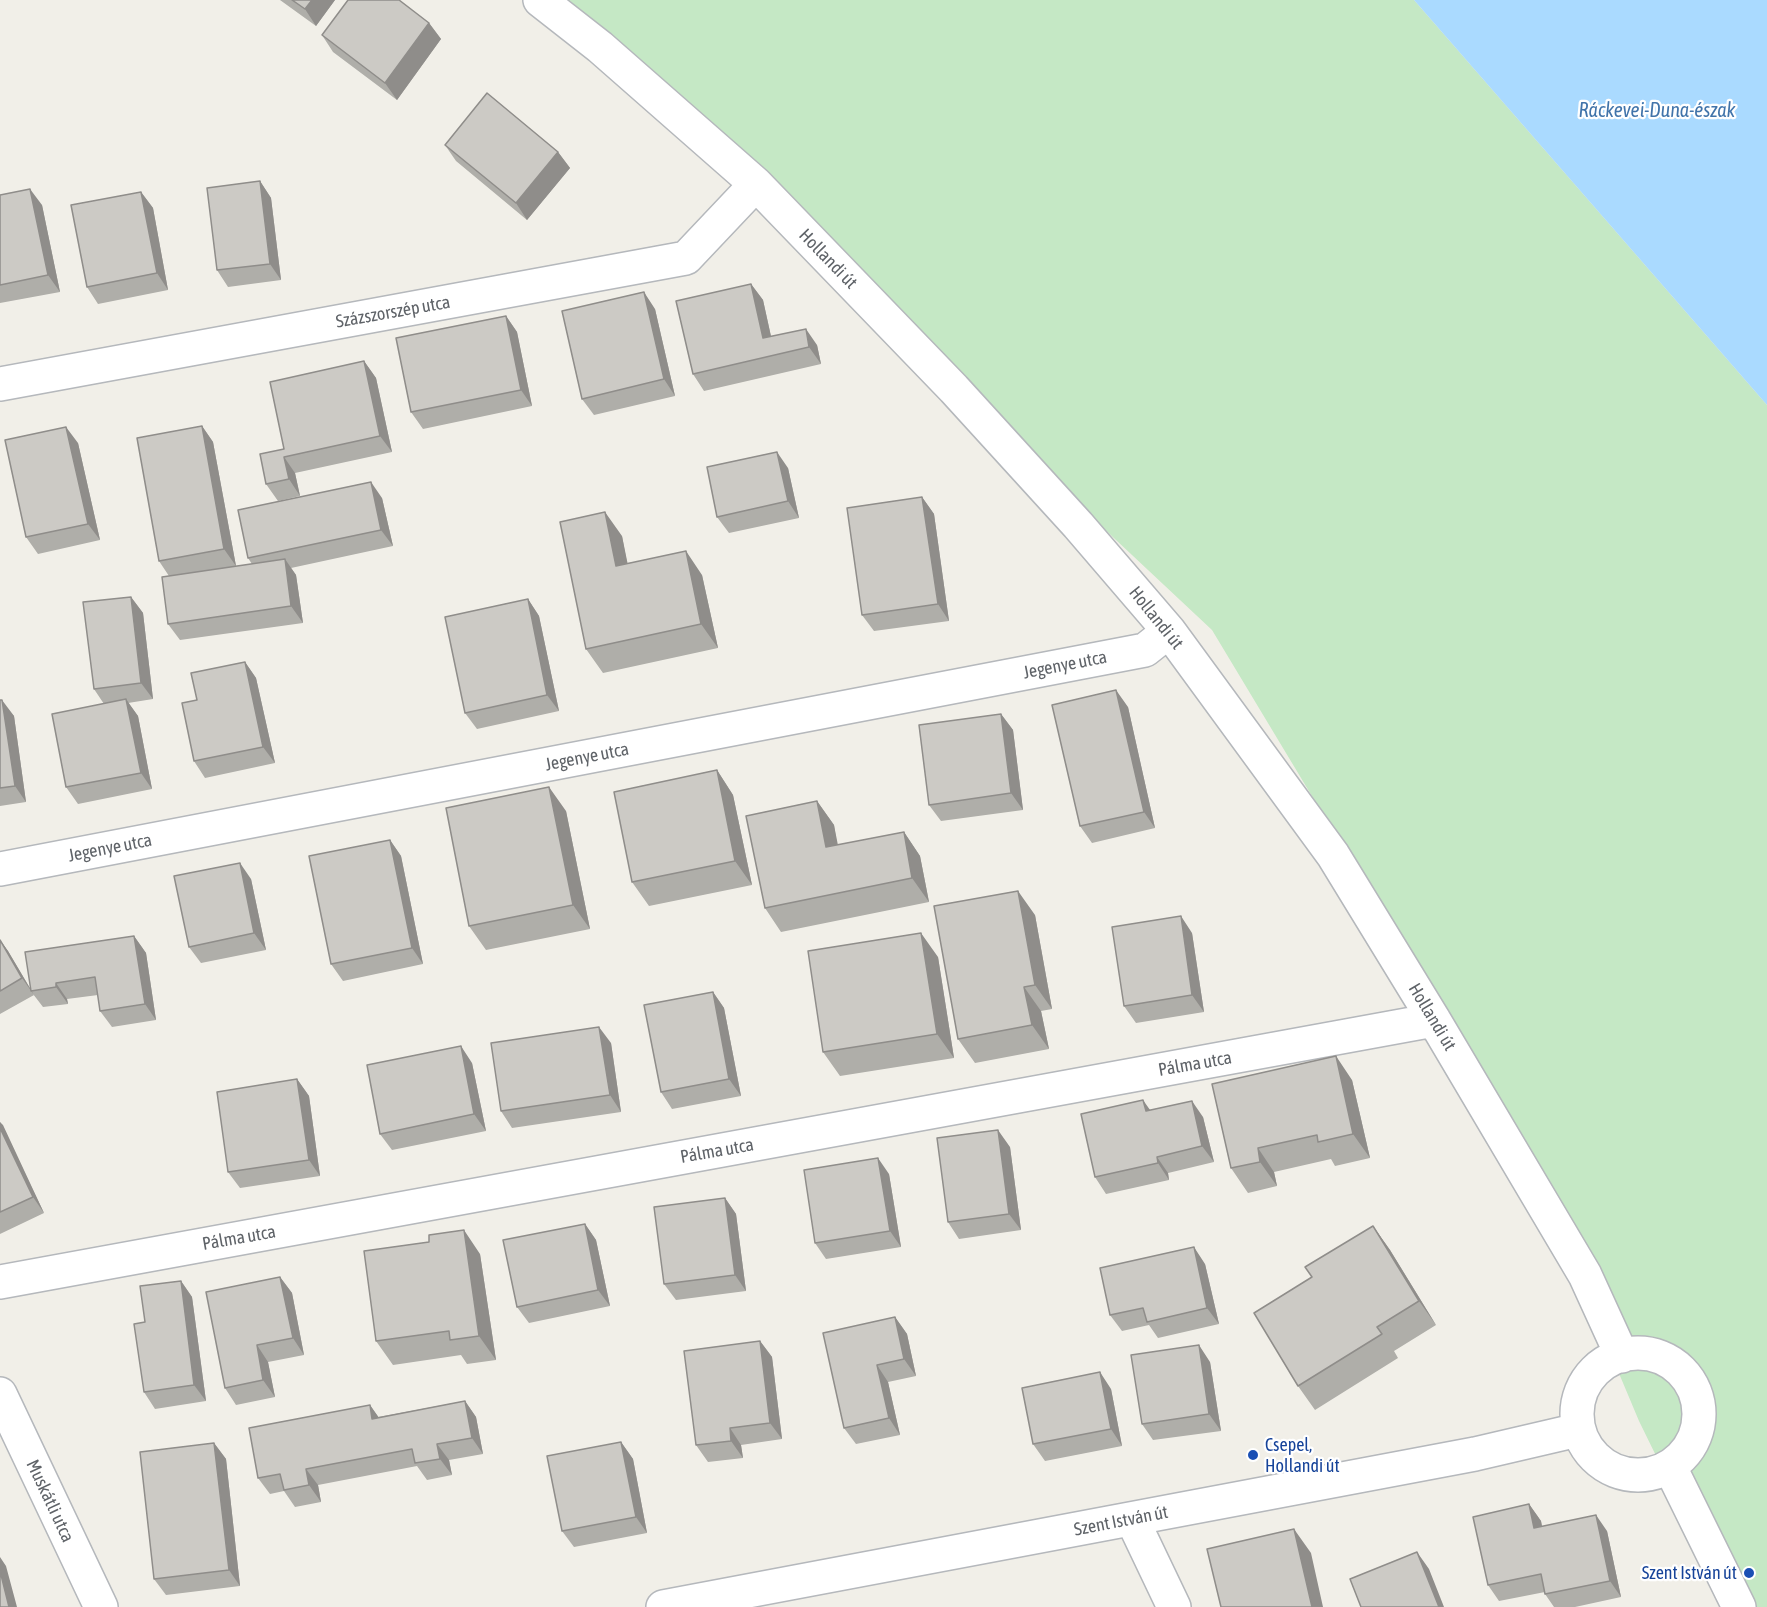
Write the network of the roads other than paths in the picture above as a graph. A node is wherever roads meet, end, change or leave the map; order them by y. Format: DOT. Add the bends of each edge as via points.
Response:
graph roads {
  1 [pos="540,0"];
  2 [pos="756,184"];
  3 [pos="0,384"];
  4 [pos="1169,631"];
  5 [pos="0,869"];
  6 [pos="1434,1020"];
  7 [pos="0,1282"];
  8 [pos="1622,1356"];
  9 [pos="0,1394"];
  10 [pos="1578,1430"];
  11 [pos="1671,1469"];
  12 [pos="1132,1520"];
  13 [pos="101,1607"];
  14 [pos="663,1607"];
  15 [pos="1174,1607"];
  16 [pos="1739,1607"];
  1 -- 2 [label="street, Hollandi út" via="600,47"];
  2 -- 3 [label="street, Százszorszép utca" via="686,258"];
  2 -- 4 [label="street, Hollandi út" via="954,389"];
  4 -- 5 [label="street, Jegenye utca" via="1145,650"];
  4 -- 6 [label="street, Hollandi út" via="1333,855"];
  6 -- 7 [label="street, Pálma utca"];
  6 -- 8 [label="street, Hollandi út" via="1584,1275"];
  8 -- 10 [label="street" via="1588,1376 1577,1401"];
  8 -- 11 [label="street" via="1646,1353 1670,1361 1692,1383 1701,1411 1697,1431 1689,1449"];
  9 -- 13 [label="street, Muskátli utca"];
  10 -- 11 [label="street" via="1588,1450 1616,1472 1644,1477"];
  10 -- 12 [label="street, Szent István út" via="1475,1454"];
  11 -- 16 [label="street"];
  12 -- 14 [label="street, Szent István út"];
  12 -- 15 [label="street"];
}
